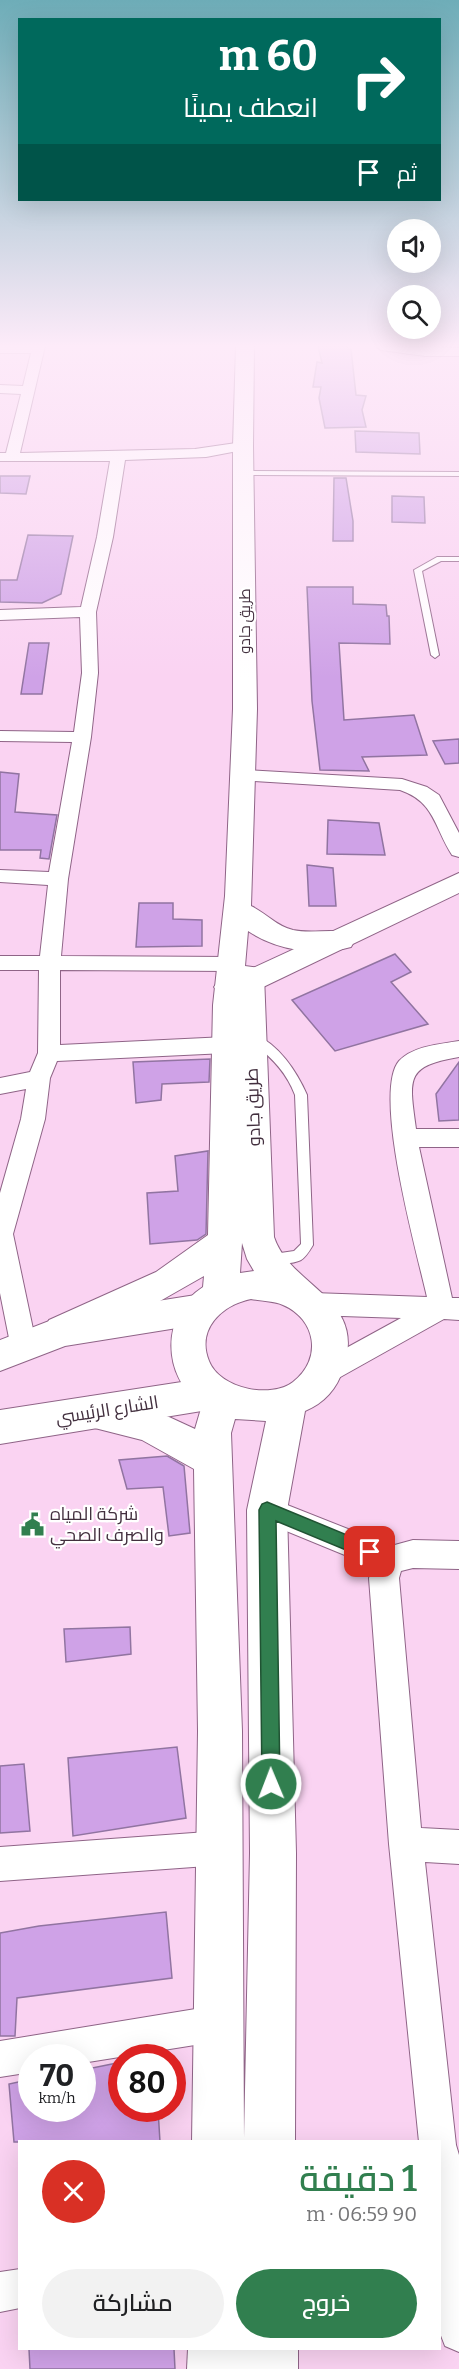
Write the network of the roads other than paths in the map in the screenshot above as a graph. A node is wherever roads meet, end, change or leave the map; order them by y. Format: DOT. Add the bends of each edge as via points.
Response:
graph roads {
  1 [pos="6,457"];
  2 [pos="220,457"];
  3 [pos="240,457"];
  4 [pos="122,458"];
  5 [pos="237,470"];
  6 [pos="459,474"];
  7 [pos="459,559"];
  8 [pos="88,612"];
  9 [pos="0,615"];
  10 [pos="435,655"];
  11 [pos="0,736"];
  12 [pos="82,736"];
  13 [pos="243,776"];
  14 [pos="459,851"];
  15 [pos="0,876"];
  16 [pos="58,879"];
  17 [pos="459,882"];
  18 [pos="242,905"];
  19 [pos="341,940"];
  20 [pos="50,962"];
  21 [pos="0,963"];
  22 [pos="236,978"];
  23 [pos="239,1041"];
  24 [pos="459,1049"];
  25 [pos="49,1053"];
  26 [pos="39,1078"];
  27 [pos="0,1086"];
  28 [pos="459,1137"];
  29 [pos="404,1138"];
  30 [pos="0,1235"];
  31 [pos="225,1241"];
  32 [pos="264,1259"];
  33 [pos="211,1301"];
  34 [pos="310,1302"];
  35 [pos="450,1308"];
  36 [pos="63,1331"];
  37 [pos="12,1352"];
  38 [pos="326,1372"];
  39 [pos="218,1395"];
  40 [pos="288,1402"];
  41 [pos="92,1412"];
  42 [pos="0,1427"];
  43 [pos="212,1460"];
  44 [pos="267,1510"];
  45 [pos="459,1555"];
  46 [pos="391,1560"];
  47 [pos="406,1844"];
  48 [pos="459,1847"];
  49 [pos="221,1848"];
  50 [pos="0,1864"];
  51 [pos="220,2022"];
  52 [pos="0,2059"];
  53 [pos="218,2140"];
  54 [pos="269,2140"];
  55 [pos="438,2140"];
  56 [pos="441,2161"];
  57 [pos="18,2288"];
  58 [pos="0,2292"];
  59 [pos="459,2332"];
  60 [pos="216,2350"];
  61 [pos="270,2350"];
  62 [pos="215,2369"];
  63 [pos="270,2369"];
  1 -- 4 [label="street"];
  2 -- 4 [label="street" via="219,465"];
  3 -- 5 [label="main road, طريق جادو"];
  4 -- 8 [label="street"];
  5 -- 6 [label="lane"];
  5 -- 13 [label="main road, طريق جادو" via="245,698"];
  7 -- 10 [label="lane" via="440,559 418,570"];
  8 -- 9 [label="street"];
  8 -- 12 [label="street" via="90,673"];
  11 -- 12 [label="street"];
  12 -- 16 [label="street"];
  13 -- 14 [label="street" via="402,785 420,791 432,799"];
  13 -- 18 [label="main road, طريق جادو"];
  15 -- 16 [label="street"];
  16 -- 20 [label="street"];
  17 -- 19 [label="main road"];
  18 -- 19 [label="main road" via="257,926 266,931 296,941"];
  18 -- 22 [label="main road, طريق جادو"];
  19 -- 22 [label="main road"];
  20 -- 21 [label="street"];
  20 -- 22 [label="street"];
  20 -- 25 [label="street"];
  22 -- 23 [label="main road, طريق جادو"];
  23 -- 25 [label="street"];
  23 -- 31 [label="main road, طريق جادو"];
  23 -- 32 [label="main road, طريق جادو" via="257,1237"];
  23 -- 32 [label="lane" via="272,1051 295,1078 302,1095 307,1245 297,1256"];
  24 -- 29 [label="street" via="417,1059 405,1070"];
  25 -- 26 [label="street"];
  26 -- 27 [label="street"];
  26 -- 30 [label="street" via="33,1119"];
  28 -- 29 [label="street"];
  29 -- 35 [label="street"];
  30 -- 37 [label="street"];
  31 -- 33 [label="main road, طريق جادو"];
  31 -- 36 [label="main road" via="174,1280"];
  32 -- 34 [label="main road"];
  33 -- 34 [label="main road" via="250,1285 270,1285"];
  33 -- 36 [label="main road"];
  33 -- 39 [label="main road" via="193,1322 188,1352 201,1381"];
  34 -- 35 [label="street"];
  34 -- 38 [label="main road" via="326,1323 333,1344"];
  35 -- 38 [label="street"];
  36 -- 37 [label="main road"];
  38 -- 40 [label="main road" via="304,1395"];
  39 -- 40 [label="main road" via="255,1407"];
  39 -- 41 [label="main road, الشارع الرئيسي"];
  39 -- 43 [label="main road"];
  40 -- 44 [label="main road"];
  41 -- 42 [label="main road, الشارع الرئيسي"];
  41 -- 43 [label="main road" via="156,1427"];
  43 -- 49 [label="main road"];
  44 -- 46 [label="street"];
  44 -- 54 [label="main road" via="273,1853"];
  45 -- 46 [label="street" via="413,1554"];
  46 -- 47 [label="street" via="384,1578"];
  47 -- 48 [label="street"];
  47 -- 55 [label="street"];
  49 -- 50 [label="street"];
  49 -- 51 [label="main road"];
  51 -- 52 [label="street"];
  51 -- 53 [label="main road"];
  56 -- 59 [label="street"];
  57 -- 58 [label="street"];
  60 -- 62 [label="main road"];
  61 -- 63 [label="main road"];
}
